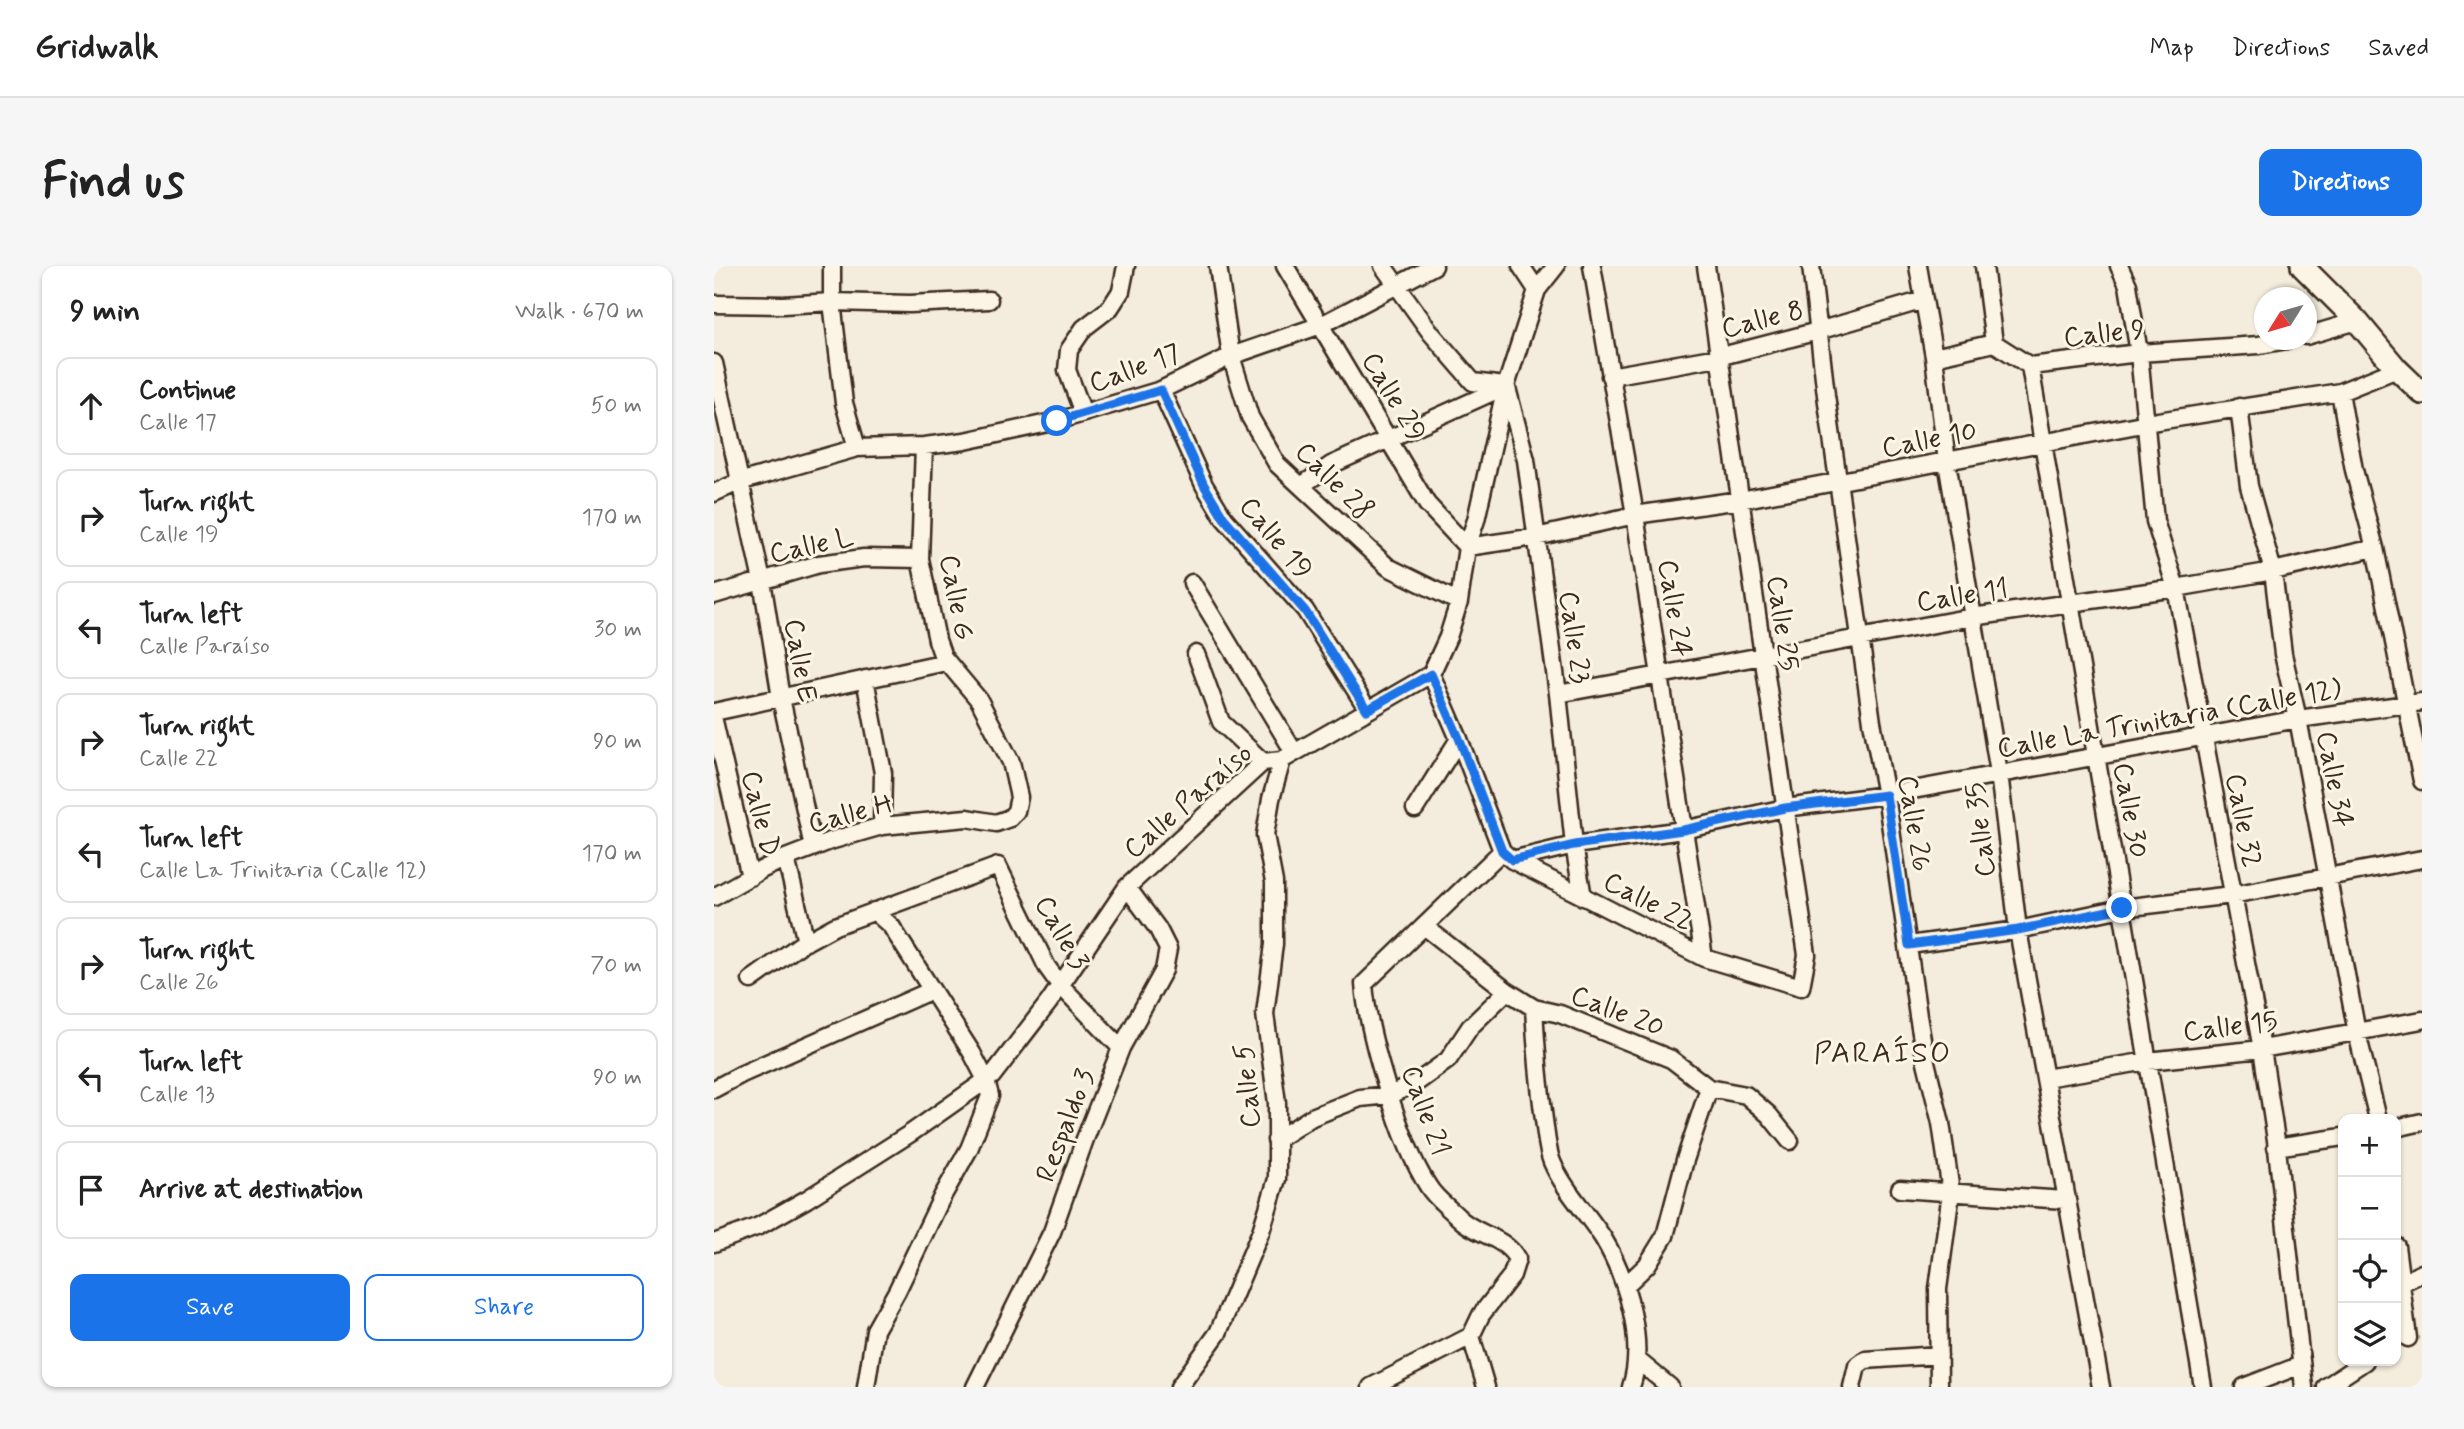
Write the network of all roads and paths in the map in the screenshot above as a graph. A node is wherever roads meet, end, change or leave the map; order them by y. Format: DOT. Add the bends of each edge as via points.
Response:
graph roads {
  1 [pos="832,266"];
  2 [pos="1126,266"];
  3 [pos="1218,266"];
  4 [pos="1285,266"];
  5 [pos="1382,266"];
  6 [pos="1434,266"];
  7 [pos="1521,266"];
  8 [pos="1556,266"];
  9 [pos="1592,266"];
  10 [pos="1706,266"];
  11 [pos="1811,266"];
  12 [pos="1918,266"];
  13 [pos="2119,266"];
  14 [pos="2302,266"];
  15 [pos="1987,268"];
  16 [pos="1396,287"];
  17 [pos="1537,290"];
  18 [pos="989,300"];
  19 [pos="1924,300"];
  20 [pos="832,302"];
  21 [pos="714,304"];
  22 [pos="2357,321"];
  23 [pos="1321,325"];
  24 [pos="1818,331"];
  25 [pos="2317,333"];
  26 [pos="1994,343"];
  27 [pos="2254,345"];
  28 [pos="2139,354"];
  29 [pos="1231,356"];
  30 [pos="1718,357"];
  31 [pos="1934,357"];
  32 [pos="714,363"];
  33 [pos="2030,366"];
  34 [pos="2397,369"];
  35 [pos="1610,376"];
  36 [pos="1506,386"];
  37 [pos="1161,390"];
  38 [pos="2340,392"];
  39 [pos="2422,393"];
  40 [pos="2239,407"];
  41 [pos="1083,413"];
  42 [pos="2146,423"];
  43 [pos="1389,438"];
  44 [pos="2043,443"];
  45 [pos="924,446"];
  46 [pos="857,448"];
  47 [pos="1947,462"];
  48 [pos="1838,481"];
  49 [pos="739,482"];
  50 [pos="1301,486"];
  51 [pos="714,493"];
  52 [pos="1740,499"];
  53 [pos="1635,515"];
  54 [pos="1536,537"];
  55 [pos="1467,547"];
  56 [pos="2375,548"];
  57 [pos="920,559"];
  58 [pos="2273,571"];
  59 [pos="762,581"];
  60 [pos="1192,583"];
  61 [pos="2176,588"];
  62 [pos="714,595"];
  63 [pos="1459,601"];
  64 [pos="2070,603"];
  65 [pos="1972,617"];
  66 [pos="1861,638"];
  67 [pos="1196,654"];
  68 [pos="1761,656"];
  69 [pos="946,662"];
  70 [pos="1431,674"];
  71 [pos="1660,676"];
  72 [pos="865,680"];
  73 [pos="1558,694"];
  74 [pos="781,698"];
  75 [pos="2415,703"];
  76 [pos="1367,710"];
  77 [pos="714,712"];
  78 [pos="2298,719"];
  79 [pos="714,721"];
  80 [pos="2203,736"];
  81 [pos="1459,738"];
  82 [pos="1288,756"];
  83 [pos="2096,757"];
  84 [pos="1264,762"];
  85 [pos="1999,773"];
  86 [pos="719,775"];
  87 [pos="2422,782"];
  88 [pos="1886,795"];
  89 [pos="1785,808"];
  90 [pos="1415,809"];
  91 [pos="1010,818"];
  92 [pos="882,826"];
  93 [pos="1683,830"];
  94 [pos="1574,845"];
  95 [pos="813,848"];
  96 [pos="1507,856"];
  97 [pos="786,858"];
  98 [pos="2422,859"];
  99 [pos="2327,876"];
  100 [pos="750,877"];
  101 [pos="1127,887"];
  102 [pos="2232,894"];
  103 [pos="714,897"];
  104 [pos="1583,897"];
  105 [pos="2122,908"];
  106 [pos="874,911"];
  107 [pos="1424,926"];
  108 [pos="2018,930"];
  109 [pos="806,942"];
  110 [pos="1909,945"];
  111 [pos="1704,958"];
  112 [pos="751,980"];
  113 [pos="1060,985"];
  114 [pos="1801,987"];
  115 [pos="932,990"];
  116 [pos="1507,991"];
  117 [pos="1534,1008"];
  118 [pos="2422,1020"];
  119 [pos="2357,1033"];
  120 [pos="1121,1048"];
  121 [pos="2262,1049"];
  122 [pos="2148,1061"];
  123 [pos="2045,1078"];
  124 [pos="986,1080"];
  125 [pos="1709,1088"];
  126 [pos="714,1089"];
  127 [pos="1390,1095"];
  128 [pos="2377,1114"];
  129 [pos="2422,1122"];
  130 [pos="2401,1127"];
  131 [pos="2338,1138"];
  132 [pos="1276,1140"];
  133 [pos="1790,1140"];
  134 [pos="2276,1147"];
  135 [pos="1900,1189"];
  136 [pos="1951,1192"];
  137 [pos="2065,1200"];
  138 [pos="714,1244"];
  139 [pos="2422,1273"];
  140 [pos="2401,1283"];
  141 [pos="1625,1286"];
  142 [pos="1471,1336"];
  143 [pos="2409,1339"];
  144 [pos="1939,1355"];
  145 [pos="1636,1359"];
  146 [pos="2301,1366"];
  147 [pos="2358,1366"];
  148 [pos="866,1387"];
  149 [pos="975,1387"];
  150 [pos="1179,1387"];
  151 [pos="1371,1387"];
  152 [pos="1486,1387"];
  153 [pos="1631,1387"];
  154 [pos="1670,1387"];
  155 [pos="1852,1387"];
  156 [pos="1939,1387"];
  157 [pos="2101,1387"];
  158 [pos="2203,1387"];
  159 [pos="2244,1387"];
  160 [pos="2304,1387"];
  161 [pos="2326,1387"];
  1 -- 20 [label="street"];
  2 -- 41 [label="street" via="1121,292 1110,308 1084,328 1069,350 1066,370"];
  3 -- 29 [label="street, Calle 28"];
  4 -- 23 [label="street, Calle 29"];
  5 -- 16 [label="street"];
  6 -- 16 [label="street, Calle 17"];
  7 -- 17 [label="street"];
  8 -- 17 [label="street"];
  9 -- 35 [label="street, Calle 24"];
  10 -- 30 [label="street, Calle 25"];
  11 -- 24 [label="street, Calle 26"];
  12 -- 19 [label="street, Calle 35"];
  13 -- 28 [label="street, Calle 32" via="2128,285"];
  14 -- 22 [label="street"];
  15 -- 26 [label="street"];
  16 -- 23 [label="street, Calle 17"];
  16 -- 36 [label="street" via="1473,382"];
  17 -- 36 [label="street"];
  18 -- 20 [label="street"];
  19 -- 24 [label="street, Calle 8"];
  19 -- 31 [label="street, Calle 35"];
  20 -- 21 [label="street"];
  20 -- 46 [label="street" via="844,403"];
  22 -- 25 [label="street"];
  22 -- 34 [label="street"];
  23 -- 29 [label="street, Calle 17"];
  23 -- 43 [label="street, Calle 29"];
  24 -- 30 [label="street, Calle 8"];
  24 -- 48 [label="street, Calle 26"];
  26 -- 31 [label="street"];
  26 -- 33 [label="street, Calle 9"];
  27 -- 28 [label="street, Calle 9"];
  28 -- 33 [label="street, Calle 9"];
  28 -- 42 [label="street, Calle 32"];
  29 -- 37 [label="street, Calle 17"];
  29 -- 50 [label="street, Calle 28" via="1250,417 1277,464"];
  30 -- 35 [label="street, Calle 8"];
  30 -- 52 [label="street, Calle 25"];
  31 -- 47 [label="street, Calle 35"];
  32 -- 49 [label="street, Calle E"];
  33 -- 44 [label="street, Calle 30"];
  34 -- 38 [label="street, Calle 10"];
  34 -- 39 [label="street"];
  35 -- 53 [label="street, Calle 24"];
  36 -- 43 [label="street"];
  36 -- 54 [label="street, Calle 23" via="1527,460"];
  36 -- 55 [label="street"];
  37 -- 41 [label="street, Calle 17"];
  37 -- 76 [label="street, Calle 19" via="1224,518 1305,611"];
  38 -- 40 [label="street, Calle 10"];
  38 -- 56 [label="street"];
  40 -- 42 [label="street, Calle 10"];
  40 -- 58 [label="street, Calle 34" via="2249,486"];
  41 -- 45 [label="street, Calle 17"];
  42 -- 44 [label="street, Calle 10"];
  42 -- 61 [label="street, Calle 32" via="2155,521"];
  43 -- 50 [label="street" via="1331,465"];
  43 -- 55 [label="street, Calle 29" via="1427,504"];
  44 -- 47 [label="street, Calle 10"];
  44 -- 64 [label="street, Calle 30"];
  45 -- 46 [label="street, Calle 17"];
  45 -- 57 [label="street, Calle G"];
  46 -- 49 [label="street, Calle 17"];
  47 -- 48 [label="street, Calle 10"];
  47 -- 65 [label="street, Calle 35"];
  48 -- 52 [label="street, Calle 10"];
  48 -- 66 [label="street, Calle 26"];
  49 -- 51 [label="street, Calle 17"];
  49 -- 59 [label="street, Calle E"];
  50 -- 63 [label="street, Calle 28" via="1388,567"];
  52 -- 53 [label="street, Calle 10"];
  52 -- 68 [label="street, Calle 25"];
  53 -- 54 [label="street, Calle 10"];
  53 -- 71 [label="street, Calle 24"];
  54 -- 55 [label="street, Calle 10"];
  54 -- 73 [label="street, Calle 23"];
  55 -- 63 [label="street"];
  56 -- 58 [label="street, Calle 11"];
  56 -- 75 [label="street"];
  57 -- 59 [label="street, Calle L" via="864,558 819,564"];
  57 -- 69 [label="street, Calle G"];
  58 -- 61 [label="street, Calle 11"];
  58 -- 78 [label="street, Calle 34" via="2283,654"];
  59 -- 62 [label="street, Calle L"];
  59 -- 74 [label="street, Calle E"];
  60 -- 82 [label="street"];
  61 -- 64 [label="street, Calle 11"];
  61 -- 80 [label="street, Calle 32"];
  63 -- 70 [label="street"];
  64 -- 65 [label="street, Calle 11"];
  64 -- 83 [label="street, Calle 30"];
  65 -- 66 [label="street, Calle 11"];
  65 -- 85 [label="street, Calle 35"];
  66 -- 68 [label="street, Calle 11"];
  66 -- 88 [label="street, Calle 26"];
  67 -- 84 [label="street" via="1221,722"];
  68 -- 71 [label="street, Calle 11"];
  68 -- 89 [label="street, Calle 25"];
  69 -- 72 [label="street"];
  69 -- 91 [label="street, Calle G" via="979,700 1011,762 1019,797"];
  70 -- 76 [label="street, Calle Paraíso"];
  70 -- 81 [label="street"];
  71 -- 73 [label="street, Calle 11"];
  71 -- 93 [label="street, Calle 24"];
  72 -- 74 [label="street"];
  72 -- 92 [label="street" via="883,773"];
  73 -- 94 [label="street, Calle 23"];
  74 -- 77 [label="street"];
  74 -- 95 [label="street, Calle E"];
  75 -- 78 [label="street, Calle La Trinitaria (Calle 12)"];
  75 -- 87 [label="street"];
  76 -- 82 [label="street, Calle Paraíso"];
  78 -- 80 [label="street, Calle La Trinitaria (Calle 12)"];
  78 -- 99 [label="street, Calle 34"];
  79 -- 86 [label="street, Calle D"];
  80 -- 83 [label="street, Calle La Trinitaria (Calle 12)"];
  80 -- 102 [label="street, Calle 32"];
  81 -- 90 [label="street"];
  81 -- 96 [label="street"];
  82 -- 84 [label="street, Calle Paraíso"];
  82 -- 132 [label="street, Calle 5" via="1271,799 1265,835 1274,882 1274,944 1265,1014 1277,1103"];
  83 -- 85 [label="street, Calle La Trinitaria (Calle 12)"];
  83 -- 105 [label="street, Calle 30"];
  84 -- 101 [label="street, Calle Paraíso"];
  85 -- 88 [label="street, Calle La Trinitaria (Calle 12)"];
  85 -- 108 [label="street, Calle 35"];
  86 -- 100 [label="street, Calle D"];
  88 -- 89 [label="street, Calle La Trinitaria (Calle 12)"];
  88 -- 110 [label="street, Calle 26"];
  89 -- 93 [label="street, Calle La Trinitaria (Calle 12)"];
  89 -- 114 [label="street, Calle 25" via="1807,955"];
  91 -- 92 [label="street, Calle H" via="996,823 967,818"];
  92 -- 95 [label="street, Calle H"];
  93 -- 94 [label="street, Calle La Trinitaria (Calle 12)"];
  93 -- 111 [label="street, Calle 24"];
  94 -- 96 [label="street, Calle La Trinitaria (Calle 12)"];
  94 -- 104 [label="street, Calle 23"];
  95 -- 97 [label="street, Calle H"];
  96 -- 104 [label="street, Calle 22"];
  96 -- 107 [label="street, Calle 21"];
  97 -- 100 [label="street, Calle H"];
  97 -- 109 [label="street"];
  98 -- 99 [label="street"];
  99 -- 102 [label="street"];
  99 -- 119 [label="street, Calle 34"];
  100 -- 103 [label="street, Calle H"];
  101 -- 113 [label="street, Calle Paraíso"];
  101 -- 120 [label="street, Respaldo 3" via="1168,949 1164,970"];
  102 -- 105 [label="street"];
  102 -- 121 [label="street, Calle 32"];
  104 -- 111 [label="street, Calle 22"];
  105 -- 108 [label="street"];
  105 -- 122 [label="street, Calle 30"];
  106 -- 109 [label="street"];
  106 -- 113 [label="street, Calle 3" via="998,866"];
  106 -- 115 [label="street" via="891,926"];
  107 -- 116 [label="street, Calle 20"];
  107 -- 127 [label="street, Calle 21" via="1364,984 1366,1010"];
  108 -- 110 [label="street"];
  108 -- 123 [label="street, Calle 35"];
  109 -- 112 [label="street"];
  110 -- 136 [label="street, Calle 26"];
  111 -- 114 [label="street, Calle 22"];
  113 -- 120 [label="street, Calle 3"];
  113 -- 124 [label="street, Calle Paraíso"];
  115 -- 124 [label="street"];
  115 -- 126 [label="street"];
  116 -- 117 [label="street, Calle 20"];
  116 -- 127 [label="street" via="1470,1027 1448,1060"];
  117 -- 125 [label="street, Calle 20" via="1671,1059"];
  117 -- 141 [label="street" via="1538,1080 1552,1161 1604,1240"];
  118 -- 119 [label="street, Calle 15"];
  119 -- 121 [label="street, Calle 15"];
  119 -- 128 [label="street, Calle 34"];
  120 -- 149 [label="street, Respaldo 3" via="1052,1232"];
  121 -- 122 [label="street, Calle 15"];
  121 -- 134 [label="street, Calle 32"];
  122 -- 123 [label="street, Calle 15"];
  122 -- 158 [label="street, Calle 30"];
  123 -- 137 [label="street, Calle 35"];
  124 -- 138 [label="street, Calle Paraíso" via="807,1199"];
  124 -- 148 [label="street" via="990,1096 974,1139 875,1329"];
  125 -- 133 [label="street, Calle 20" via="1746,1096"];
  125 -- 141 [label="street" via="1665,1236 1647,1265"];
  127 -- 132 [label="street" via="1360,1098 1312,1117"];
  127 -- 142 [label="street, Calle 21" via="1428,1187 1462,1222 1511,1247 1517,1259 1512,1275"];
  129 -- 130 [label="street"];
  131 -- 134 [label="street"];
  132 -- 150 [label="street, Calle 5" via="1277,1179 1261,1231 1218,1333"];
  134 -- 146 [label="street, Calle 32"];
  135 -- 136 [label="street"];
  136 -- 137 [label="street"];
  136 -- 144 [label="street, Calle 26" via="1938,1289"];
  137 -- 157 [label="street, Calle 35"];
  139 -- 140 [label="street"];
  140 -- 143 [label="street"];
  141 -- 145 [label="street"];
  142 -- 151 [label="street"];
  142 -- 152 [label="street"];
  144 -- 155 [label="street" via="1865,1360 1857,1366"];
  144 -- 156 [label="street, Calle 26"];
  145 -- 153 [label="street"];
  145 -- 154 [label="street"];
  146 -- 159 [label="street"];
  146 -- 160 [label="street, Calle 32"];
  147 -- 161 [label="street"];
}
